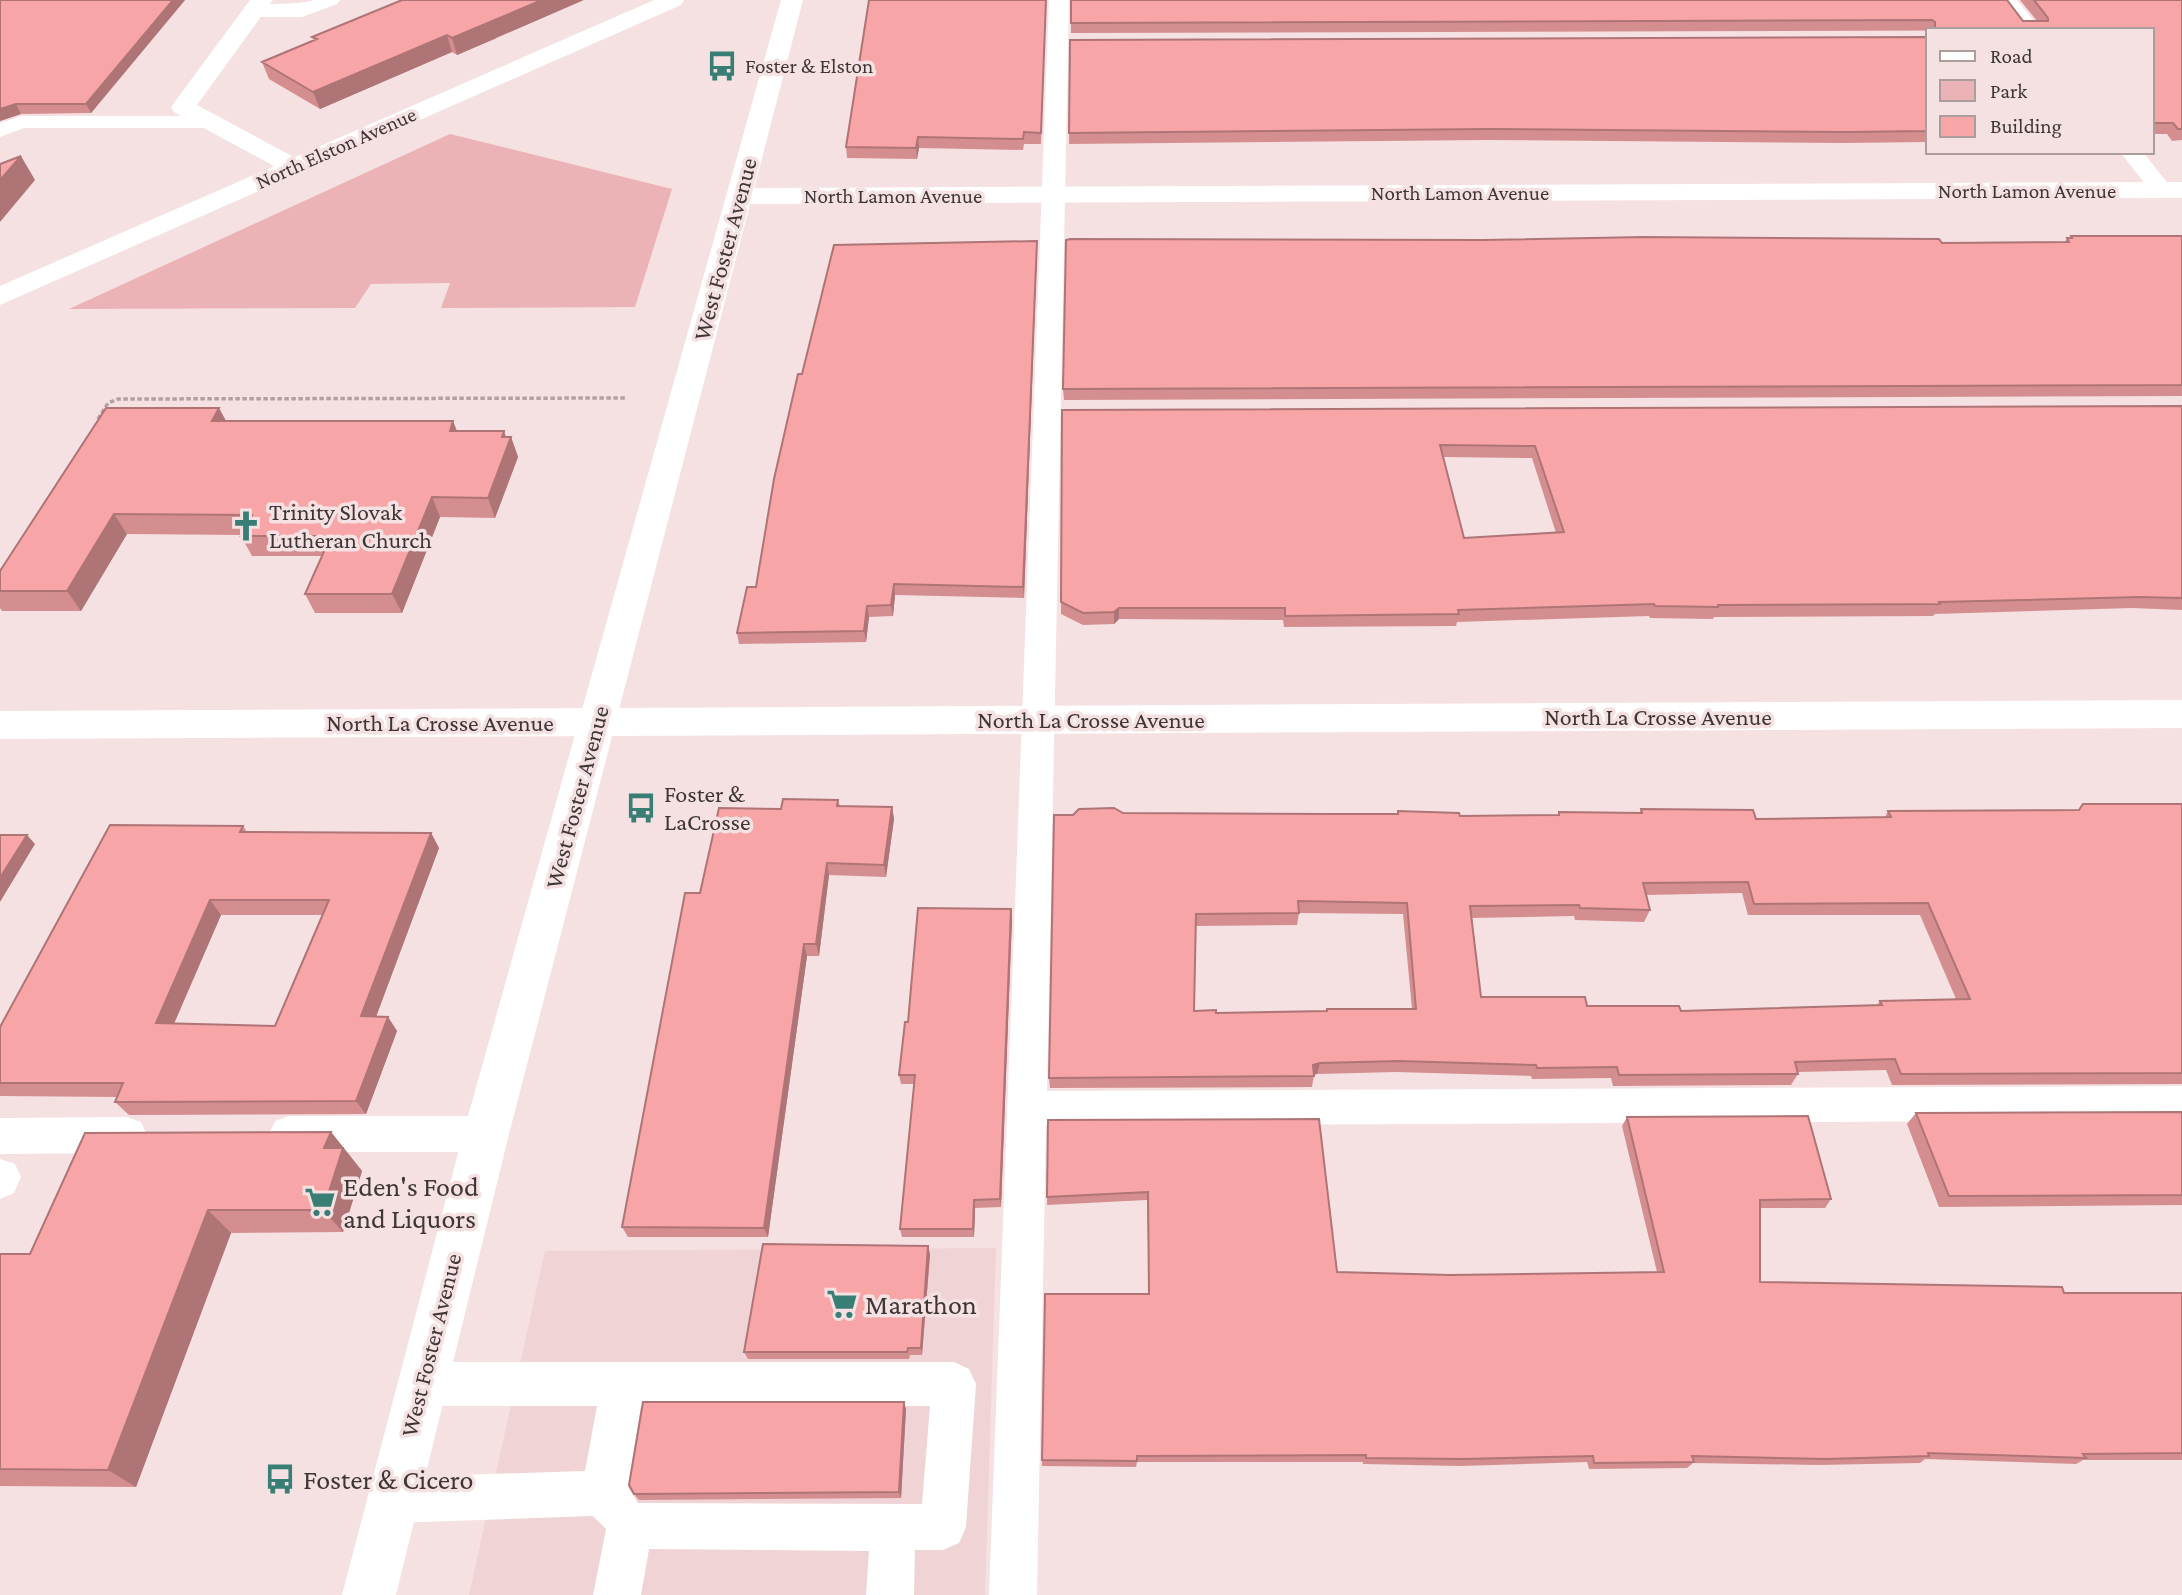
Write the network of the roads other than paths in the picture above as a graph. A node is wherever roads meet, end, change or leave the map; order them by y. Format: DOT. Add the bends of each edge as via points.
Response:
graph roads {
  1 [pos="330,0"];
  2 [pos="671,0"];
  3 [pos="792,0"];
  4 [pos="1059,0"];
  5 [pos="2007,0"];
  6 [pos="258,6"];
  7 [pos="2029,28"];
  8 [pos="211,122"];
  9 [pos="0,130"];
  10 [pos="2132,154"];
  11 [pos="294,167"];
  12 [pos="2172,190"];
  13 [pos="1054,195"];
  14 [pos="739,196"];
  15 [pos="0,296"];
  16 [pos="2182,714"];
  17 [pos="1038,720"];
  18 [pos="597,722"];
  19 [pos="0,725"];
  20 [pos="2182,1103"];
  21 [pos="1028,1109"];
  22 [pos="486,1134"];
  23 [pos="164,1135"];
  24 [pos="260,1135"];
  25 [pos="0,1136"];
  26 [pos="421,1384"];
  27 [pos="624,1384"];
  28 [pos="393,1500"];
  29 [pos="617,1510"];
  30 [pos="893,1528"];
  31 [pos="369,1595"];
  32 [pos="617,1595"];
  33 [pos="890,1595"];
  34 [pos="1013,1595"];
  1 -- 6 [label="lane" via="302,11"];
  2 -- 11 [label="street, North Elston Avenue"];
  3 -- 14 [label="street, West Foster Avenue"];
  4 -- 13 [label="lane" via="1065,42"];
  5 -- 7 [label="lane"];
  6 -- 8 [label="street" via="183,107"];
  8 -- 9 [label="lane" via="22,122"];
  8 -- 11 [label="street"];
  10 -- 12 [label="lane"];
  11 -- 15 [label="street, North Elston Avenue"];
  12 -- 13 [label="street, North Lamon Avenue"];
  13 -- 14 [label="street, North Lamon Avenue"];
  13 -- 17 [label="lane" via="1061,411"];
  14 -- 18 [label="street, West Foster Avenue"];
  16 -- 17 [label="street, North La Crosse Avenue"];
  17 -- 18 [label="street, North La Crosse Avenue"];
  17 -- 21 [label="lane"];
  18 -- 19 [label="street, North La Crosse Avenue"];
  18 -- 22 [label="street, West Foster Avenue"];
  20 -- 21 [label="lane"];
  21 -- 34 [label="lane"];
  22 -- 24 [label="lane"];
  22 -- 26 [label="street, West Foster Avenue"];
  23 -- 25 [label="lane"];
  26 -- 27 [label="lane"];
  26 -- 28 [label="street, West Foster Avenue"];
  27 -- 29 [label="lane"];
  27 -- 30 [label="lane" via="742,1394 840,1394 954,1384 943,1527"];
  28 -- 29 [label="lane"];
  28 -- 31 [label="street, West Foster Avenue"];
  29 -- 30 [label="lane" via="828,1513"];
  29 -- 32 [label="lane"];
  30 -- 33 [label="lane"];
}
